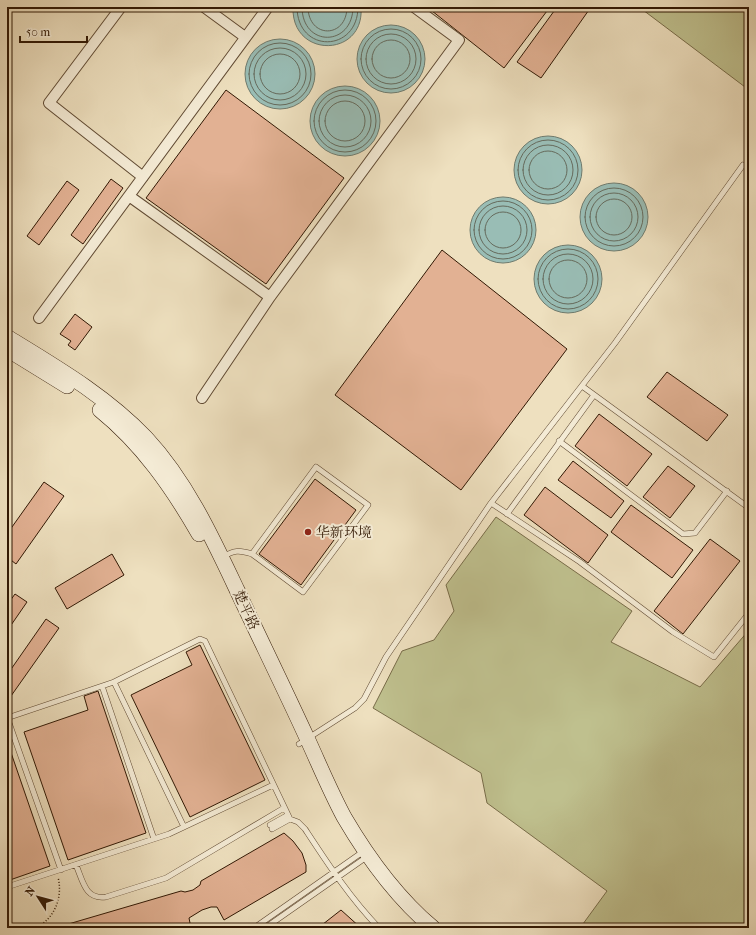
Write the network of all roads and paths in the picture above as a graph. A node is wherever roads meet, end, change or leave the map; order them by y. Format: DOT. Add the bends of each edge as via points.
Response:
graph roads {
  1 [pos="121,7"];
  2 [pos="204,7"];
  3 [pos="268,7"];
  4 [pos="414,7"];
  5 [pos="245,37"];
  6 [pos="743,165"];
  7 [pos="143,177"];
  8 [pos="129,196"];
  9 [pos="270,297"];
  10 [pos="39,318"];
  11 [pos="7,337"];
  12 [pos="7,349"];
  13 [pos="582,386"];
  14 [pos="594,395"];
  15 [pos="202,398"];
  16 [pos="559,441"];
  17 [pos="727,492"];
  18 [pos="491,503"];
  19 [pos="749,508"];
  20 [pos="506,514"];
  21 [pos="252,554"];
  22 [pos="222,558"];
  23 [pos="749,613"];
  24 [pos="114,682"];
  25 [pos="102,686"];
  26 [pos="7,718"];
  27 [pos="303,742"];
  28 [pos="273,785"];
  29 [pos="284,808"];
  30 [pos="289,817"];
  31 [pos="184,827"];
  32 [pos="271,827"];
  33 [pos="154,839"];
  34 [pos="363,856"];
  35 [pos="76,865"];
  36 [pos="59,870"];
  37 [pos="334,873"];
  38 [pos="337,878"];
  39 [pos="7,887"];
  40 [pos="36,928"];
  41 [pos="212,928"];
  42 [pos="226,928"];
  43 [pos="254,928"];
  44 [pos="265,928"];
  45 [pos="378,928"];
  46 [pos="420,928"];
  47 [pos="433,928"];
  1 -- 7 [label="street" via="49,103"];
  2 -- 5 [label="street"];
  3 -- 5 [label="street"];
  4 -- 9 [label="street" via="459,40"];
  5 -- 7 [label="street"];
  6 -- 13 [label="lane" via="616,343"];
  7 -- 8 [label="street"];
  8 -- 9 [label="street"];
  8 -- 10 [label="street"];
  9 -- 15 [label="street"];
  11 -- 22 [label="main road, 楚平路" via="99,396 146,438 186,492"];
  12 -- 27 [label="main road, 楚平路" via="74,391 107,416 138,446 167,481 214,563"];
  13 -- 14 [label="lane"];
  13 -- 18 [label="lane"];
  14 -- 16 [label="lane"];
  14 -- 17 [label="lane"];
  16 -- 17 [label="lane" via="683,534 695,533"];
  16 -- 20 [label="lane"];
  17 -- 19 [label="lane"];
  18 -- 20 [label="lane"];
  18 -- 27 [label="lane" via="386,657 364,699 355,708"];
  20 -- 23 [label="lane" via="580,562 673,632 714,657"];
  21 -- 21 [label="lane" via="303,592 368,505 316,467"];
  21 -- 22 [label="lane" via="236,551"];
  22 -- 27 [label="main road, 楚平路"];
  24 -- 25 [label="lane"];
  24 -- 28 [label="lane" via="200,639 205,641"];
  24 -- 31 [label="lane"];
  25 -- 26 [label="lane"];
  25 -- 33 [label="lane"];
  26 -- 36 [label="lane"];
  27 -- 34 [label="main road, 楚平路" via="336,822"];
  28 -- 29 [label="lane"];
  28 -- 31 [label="lane"];
  29 -- 30 [label="lane"];
  29 -- 35 [label="lane" via="166,878 106,897 96,898 89,893"];
  30 -- 32 [label="lane"];
  30 -- 37 [label="lane" via="303,827"];
  31 -- 33 [label="lane"];
  33 -- 35 [label="lane"];
  34 -- 37 [label="lane"];
  34 -- 38 [label="lane"];
  34 -- 46 [label="main road, 楚平路" via="382,889"];
  34 -- 47 [label="main road, 楚平路"];
  35 -- 36 [label="lane"];
  36 -- 39 [label="lane"];
  36 -- 40 [label="path" via="59,899 50,917"];
  37 -- 38 [label="lane"];
  37 -- 43 [label="lane"];
  38 -- 44 [label="lane"];
  38 -- 45 [label="lane"];
  41 -- 42 [label="lane"];
}
